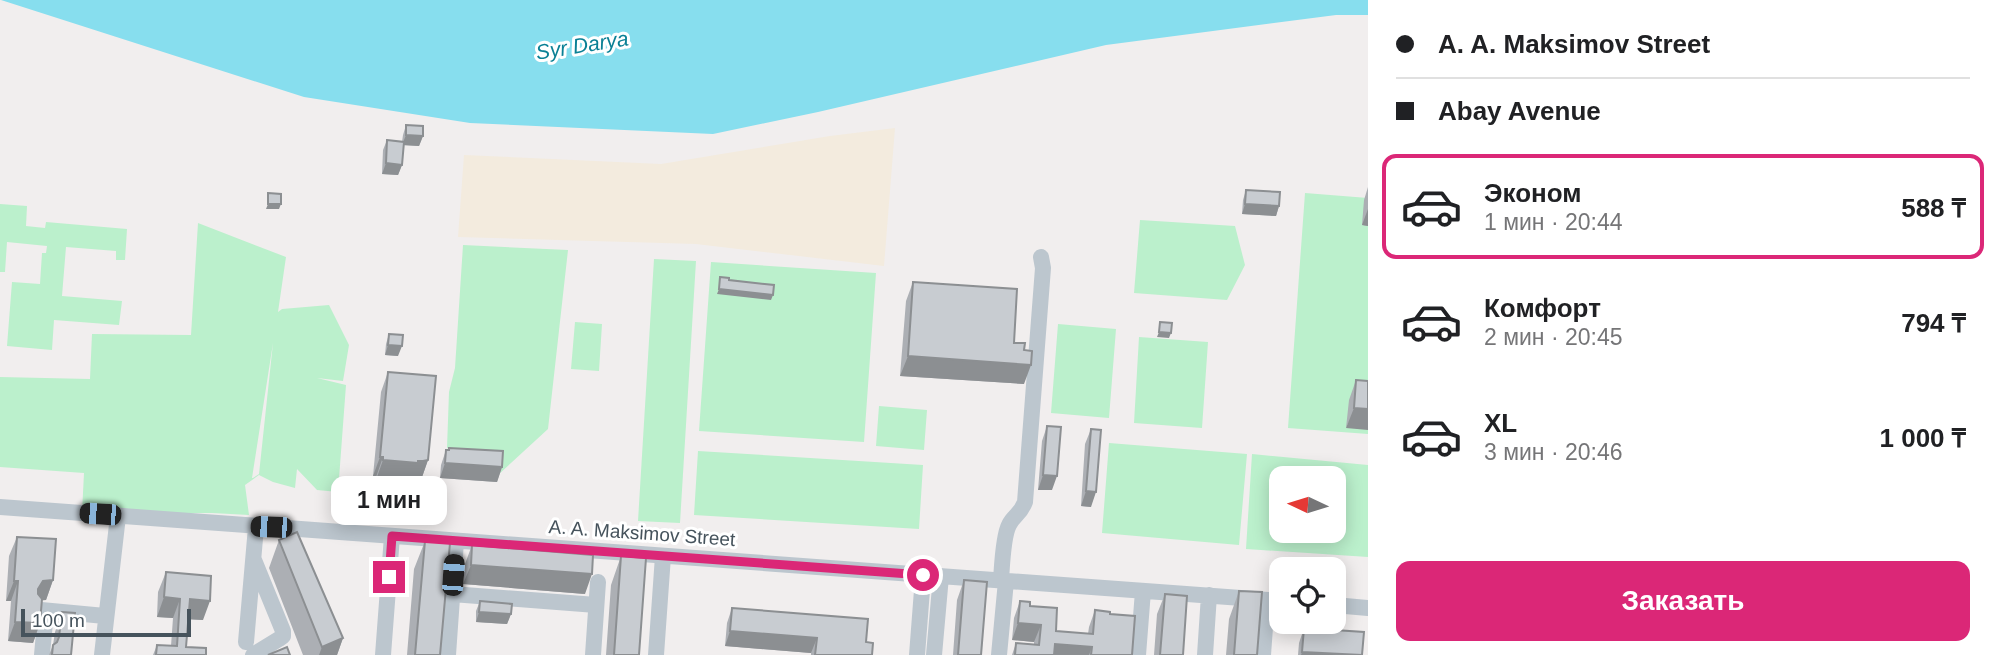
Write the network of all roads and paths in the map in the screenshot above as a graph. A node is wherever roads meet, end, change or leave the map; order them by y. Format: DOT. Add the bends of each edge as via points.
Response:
graph roads {
  1 [pos="1041,257"];
  2 [pos="0,507"];
  3 [pos="118,516"];
  4 [pos="256,527"];
  5 [pos="392,536"];
  6 [pos="456,541"];
  7 [pos="663,556"];
  8 [pos="254,561"];
  9 [pos="941,576"];
  10 [pos="1003,580"];
  11 [pos="598,582"];
  12 [pos="922,590"];
  13 [pos="1143,591"];
  14 [pos="946,592"];
  15 [pos="452,594"];
  16 [pos="1209,596"];
  17 [pos="1269,601"];
  18 [pos="596,605"];
  19 [pos="1346,606"];
  20 [pos="1368,608"];
  21 [pos="105,616"];
  22 [pos="1269,626"];
  23 [pos="250,649"];
  24 [pos="42,655"];
  25 [pos="102,655"];
  26 [pos="383,655"];
  27 [pos="448,655"];
  28 [pos="593,655"];
  29 [pos="656,655"];
  30 [pos="917,655"];
  31 [pos="934,655"];
  32 [pos="942,655"];
  33 [pos="999,655"];
  34 [pos="1138,655"];
  35 [pos="1205,655"];
  36 [pos="1263,655"];
  1 -- 10 [label="street" via="1025,502 1009,524"];
  2 -- 3 [label="street, A. A. Maksimov Street"];
  3 -- 4 [label="street, A. A. Maksimov Street"];
  3 -- 21 [label="street"];
  4 -- 5 [label="street, A. A. Maksimov Street"];
  4 -- 8 [label="street"];
  5 -- 6 [label="street, A. A. Maksimov Street"];
  5 -- 26 [label="street"];
  6 -- 7 [label="street, A. A. Maksimov Street"];
  6 -- 15 [label="street"];
  7 -- 9 [label="street, A. A. Maksimov Street"];
  7 -- 29 [label="street"];
  8 -- 23 [label="street"];
  8 -- 23 [label="street" via="283,636"];
  9 -- 10 [label="street, A. A. Maksimov Street"];
  9 -- 31 [label="street"];
  10 -- 13 [label="street, A. A. Maksimov Street"];
  10 -- 33 [label="street"];
  11 -- 18 [label="street"];
  12 -- 30 [label="street"];
  13 -- 16 [label="street, A. A. Maksimov Street"];
  13 -- 34 [label="street"];
  14 -- 32 [label="street"];
  15 -- 18 [label="street"];
  15 -- 27 [label="street"];
  16 -- 17 [label="street, A. A. Maksimov Street"];
  16 -- 35 [label="street"];
  18 -- 28 [label="street"];
  19 -- 20 [label="street"];
  21 -- 24 [label="street" via="43,611"];
  21 -- 25 [label="street"];
  22 -- 36 [label="street"];
}
